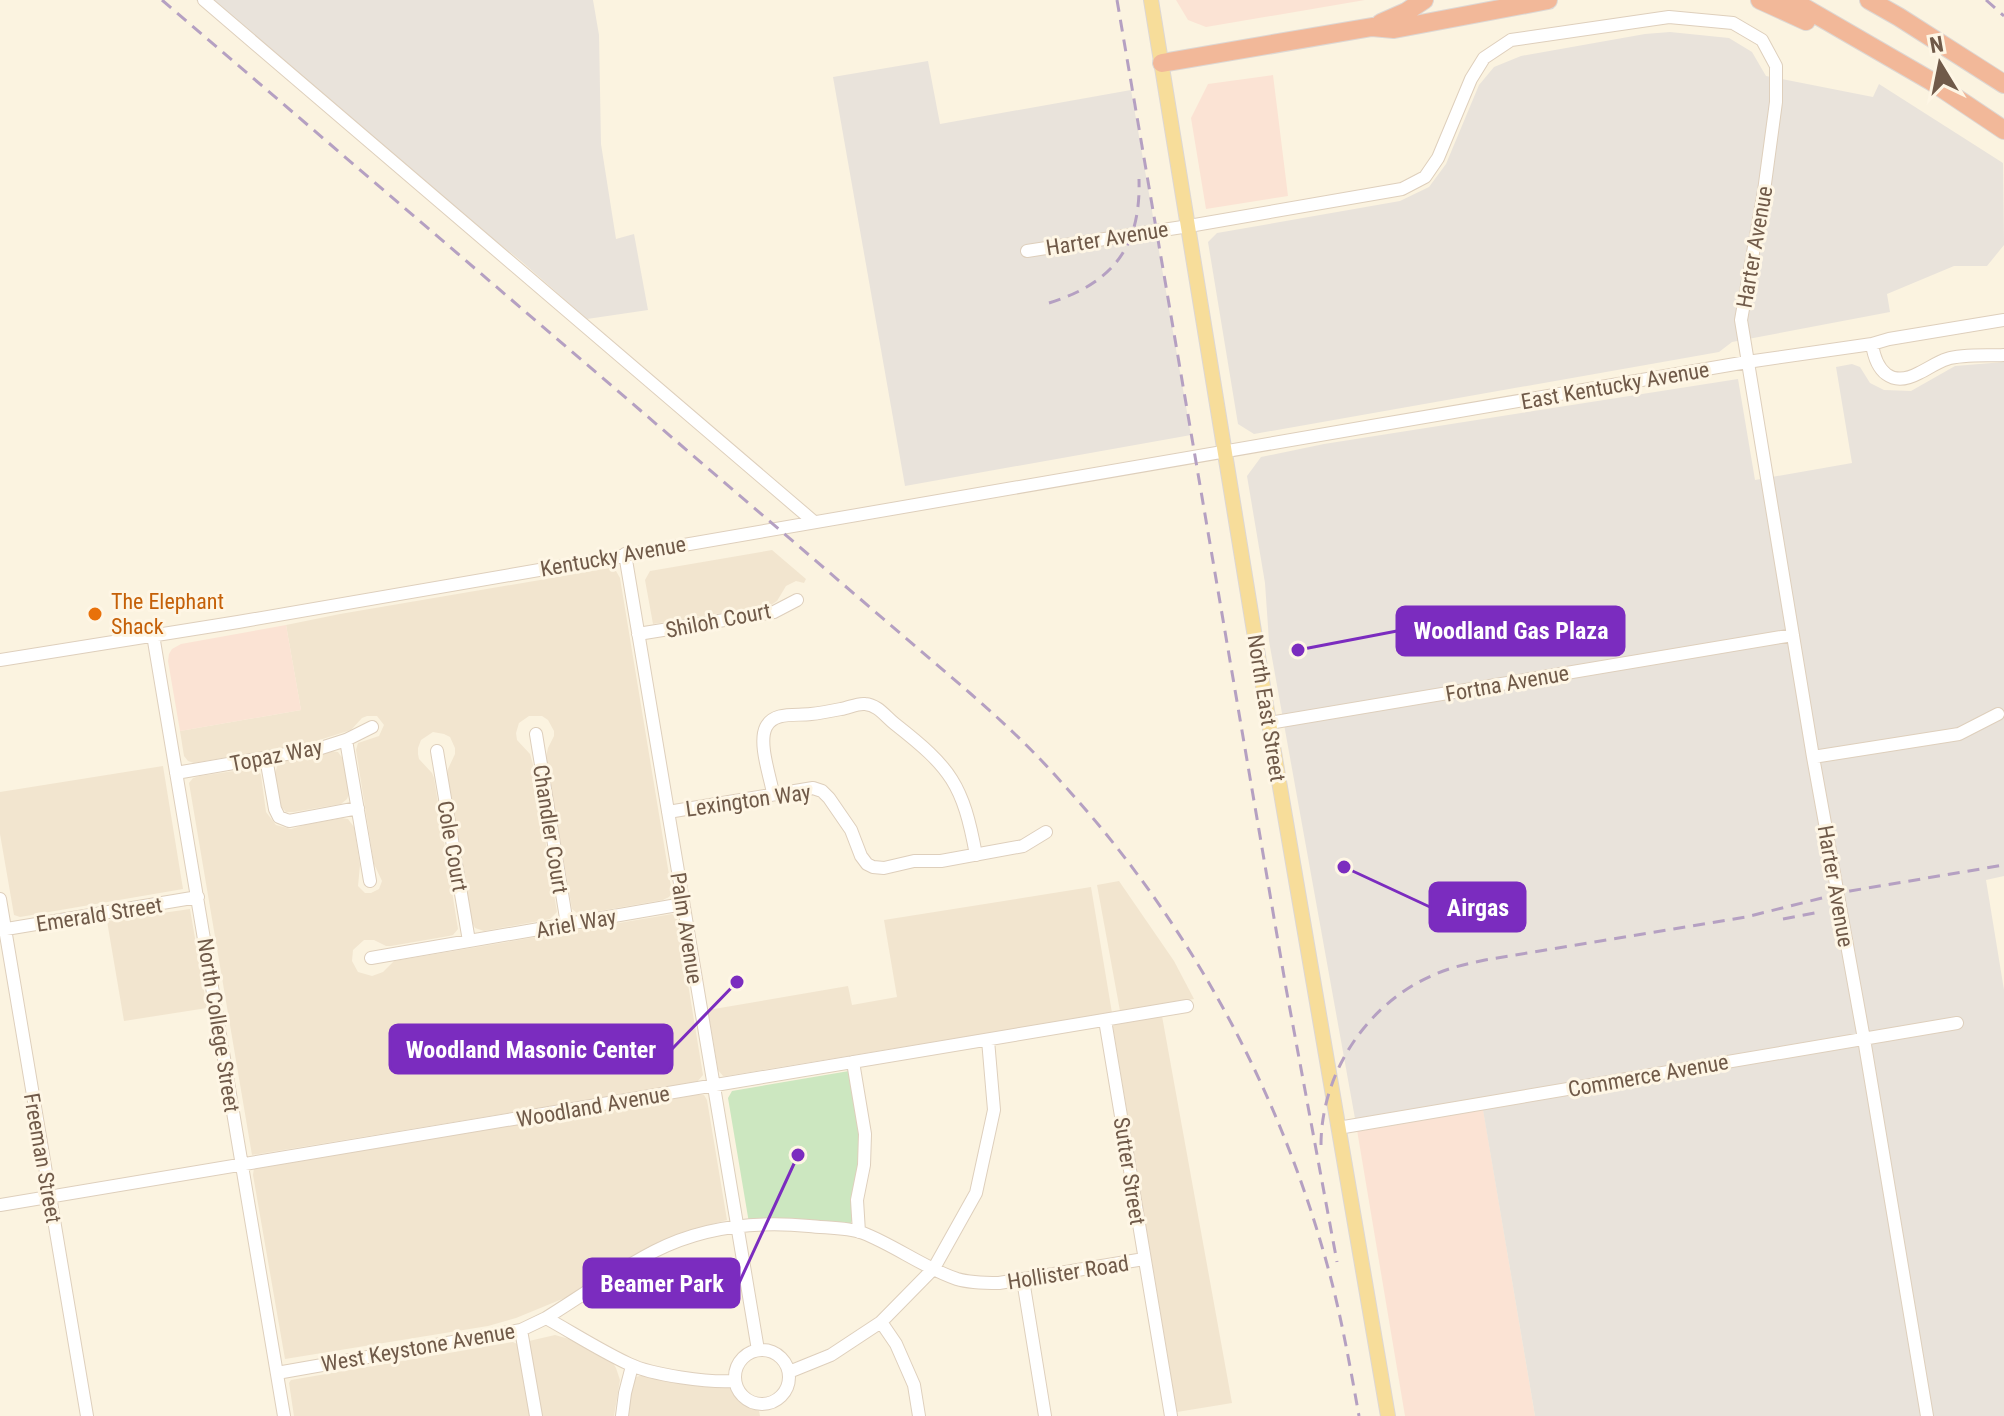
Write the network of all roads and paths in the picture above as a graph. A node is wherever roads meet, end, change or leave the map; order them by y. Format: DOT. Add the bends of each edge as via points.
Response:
graph roads {
  1 [pos="204,0"];
  2 [pos="1151,0"];
  3 [pos="1424,0"];
  4 [pos="1548,0"];
  5 [pos="1760,0"];
  6 [pos="1791,0"];
  7 [pos="1869,0"];
  8 [pos="1890,0"];
  9 [pos="1372,27"];
  10 [pos="1162,63"];
  11 [pos="2004,75"];
  12 [pos="1931,81"];
  13 [pos="2004,84"];
  14 [pos="2004,130"];
  15 [pos="1189,226"];
  16 [pos="1027,251"];
  17 [pos="2004,320"];
  18 [pos="1872,344"];
  19 [pos="2004,355"];
  20 [pos="1747,362"];
  21 [pos="1226,451"];
  22 [pos="813,521"];
  23 [pos="625,554"];
  24 [pos="797,600"];
  25 [pos="638,634"];
  26 [pos="153,635"];
  27 [pos="1793,635"];
  28 [pos="0,660"];
  29 [pos="1998,714"];
  30 [pos="1269,723"];
  31 [pos="372,727"];
  32 [pos="536,734"];
  33 [pos="346,740"];
  34 [pos="437,751"];
  35 [pos="1813,757"];
  36 [pos="266,758"];
  37 [pos="176,773"];
  38 [pos="773,793"];
  39 [pos="358,808"];
  40 [pos="668,812"];
  41 [pos="1046,832"];
  42 [pos="976,855"];
  43 [pos="370,881"];
  44 [pos="198,897"];
  45 [pos="0,899"];
  46 [pos="683,904"];
  47 [pos="567,924"];
  48 [pos="3,930"];
  49 [pos="469,941"];
  50 [pos="371,958"];
  51 [pos="1187,1006"];
  52 [pos="1105,1020"];
  53 [pos="1957,1023"];
  54 [pos="1864,1039"];
  55 [pos="988,1040"];
  56 [pos="853,1062"];
  57 [pos="713,1085"];
  58 [pos="1338,1128"];
  59 [pos="242,1165"];
  60 [pos="50,1197"];
  61 [pos="0,1205"];
  62 [pos="738,1227"];
  63 [pos="859,1232"];
  64 [pos="1144,1259"];
  65 [pos="934,1268"];
  66 [pos="1023,1280"];
  67 [pos="546,1318"];
  68 [pos="881,1322"];
  69 [pos="521,1330"];
  70 [pos="758,1350"];
  71 [pos="632,1366"];
  72 [pos="789,1372"];
  73 [pos="277,1373"];
  74 [pos="735,1381"];
  75 [pos="767,1410"];
  76 [pos="87,1416"];
  77 [pos="284,1416"];
  78 [pos="536,1416"];
  79 [pos="622,1416"];
  80 [pos="919,1416"];
  81 [pos="1045,1416"];
  82 [pos="1171,1416"];
  83 [pos="1388,1416"];
  84 [pos="1927,1416"];
  1 -- 22 [label="street"];
  2 -- 10 [label="main road, North East Street"];
  3 -- 9 [label="highway"];
  4 -- 9 [label="highway" via="1394,29"];
  5 -- 12 [label="highway"];
  6 -- 12 [label="highway"];
  7 -- 13 [label="highway"];
  8 -- 11 [label="highway"];
  9 -- 10 [label="highway"];
  10 -- 15 [label="main road, North East Street"];
  12 -- 14 [label="highway"];
  15 -- 16 [label="street, Harter Avenue"];
  15 -- 20 [label="street, Harter Avenue" via="1379,194 1425,177 1484,58 1511,40 1669,17 1733,23 1762,40 1776,66 1764,191 1741,320"];
  15 -- 21 [label="main road, North East Street"];
  17 -- 18 [label="street, East Kentucky Avenue"];
  18 -- 19 [label="street" via="1880,369 1902,379 1948,359"];
  18 -- 20 [label="street, East Kentucky Avenue"];
  20 -- 21 [label="street, East Kentucky Avenue"];
  20 -- 27 [label="street, Harter Avenue"];
  21 -- 22 [label="street, Kentucky Avenue"];
  21 -- 30 [label="main road, North East Street"];
  22 -- 23 [label="street, Kentucky Avenue"];
  23 -- 25 [label="street, Palm Avenue"];
  23 -- 26 [label="street, Kentucky Avenue"];
  24 -- 25 [label="street, Shiloh Court" via="774,612"];
  25 -- 40 [label="street, Palm Avenue"];
  26 -- 28 [label="street, Kentucky Avenue"];
  26 -- 37 [label="street, North College Street"];
  27 -- 30 [label="street, Fortna Avenue"];
  27 -- 35 [label="street, Harter Avenue"];
  29 -- 35 [label="street" via="1959,734"];
  30 -- 58 [label="main road, North East Street"];
  31 -- 33 [label="street, Topaz Way"];
  32 -- 47 [label="street, Chandler Court"];
  33 -- 36 [label="street, Topaz Way"];
  33 -- 39 [label="street"];
  34 -- 49 [label="street, Cole Court"];
  35 -- 54 [label="street, Harter Avenue"];
  36 -- 37 [label="street, Topaz Way"];
  36 -- 39 [label="street" via="279,817 289,821"];
  37 -- 44 [label="street, North College Street"];
  38 -- 40 [label="street, Lexington Way"];
  38 -- 42 [label="street, Lexington Way" via="822,791 873,867"];
  38 -- 42 [label="street" via="763,744 768,723 787,715 877,707 919,742 955,783"];
  39 -- 43 [label="street"];
  40 -- 46 [label="street, Palm Avenue"];
  41 -- 42 [label="street" via="1023,846"];
  44 -- 48 [label="street, Emerald Street"];
  44 -- 59 [label="street, North College Street"];
  45 -- 48 [label="street, Freeman Street"];
  46 -- 47 [label="street, Ariel Way"];
  46 -- 57 [label="street, Palm Avenue"];
  47 -- 49 [label="street, Ariel Way"];
  48 -- 60 [label="street, Freeman Street"];
  49 -- 50 [label="street, Ariel Way"];
  51 -- 52 [label="street, Woodland Avenue"];
  52 -- 55 [label="street, Woodland Avenue"];
  52 -- 64 [label="street, Sutter Street"];
  53 -- 54 [label="street, Commerce Avenue"];
  54 -- 58 [label="street, Commerce Avenue"];
  54 -- 84 [label="street, Harter Avenue"];
  55 -- 56 [label="street, Woodland Avenue"];
  55 -- 65 [label="street" via="994,1110 976,1193"];
  56 -- 57 [label="street, Woodland Avenue"];
  56 -- 63 [label="street" via="865,1134"];
  57 -- 59 [label="street, Woodland Avenue"];
  57 -- 62 [label="street, Palm Avenue"];
  58 -- 83 [label="main road, North East Street"];
  59 -- 60 [label="street, Woodland Avenue"];
  59 -- 73 [label="street, North College Street"];
  60 -- 61 [label="street, Woodland Avenue"];
  60 -- 76 [label="street, Freeman Street"];
  62 -- 63 [label="street, Hollister Road" via="798,1225"];
  62 -- 67 [label="street, Hollister Road" via="706,1232 654,1252"];
  62 -- 70 [label="street, Palm Avenue"];
  63 -- 65 [label="street, Hollister Road"];
  64 -- 66 [label="street, Hollister Road"];
  64 -- 82 [label="street, Sutter Street"];
  65 -- 66 [label="street, Hollister Road" via="979,1283"];
  65 -- 68 [label="street"];
  66 -- 81 [label="street"];
  67 -- 69 [label="street, West Keystone Avenue"];
  67 -- 71 [label="street, West Keystone Avenue"];
  68 -- 72 [label="street" via="831,1355"];
  68 -- 80 [label="street" via="914,1385"];
  69 -- 73 [label="street, West Keystone Avenue"];
  69 -- 78 [label="street"];
  70 -- 72 [label="street" via="778,1355"];
  70 -- 74 [label="street" via="740,1361"];
  71 -- 74 [label="street, West Keystone Avenue"];
  71 -- 79 [label="street"];
  72 -- 75 [label="street" via="784,1392"];
  73 -- 77 [label="street, North College Street"];
  74 -- 75 [label="street" via="741,1394"];
}
